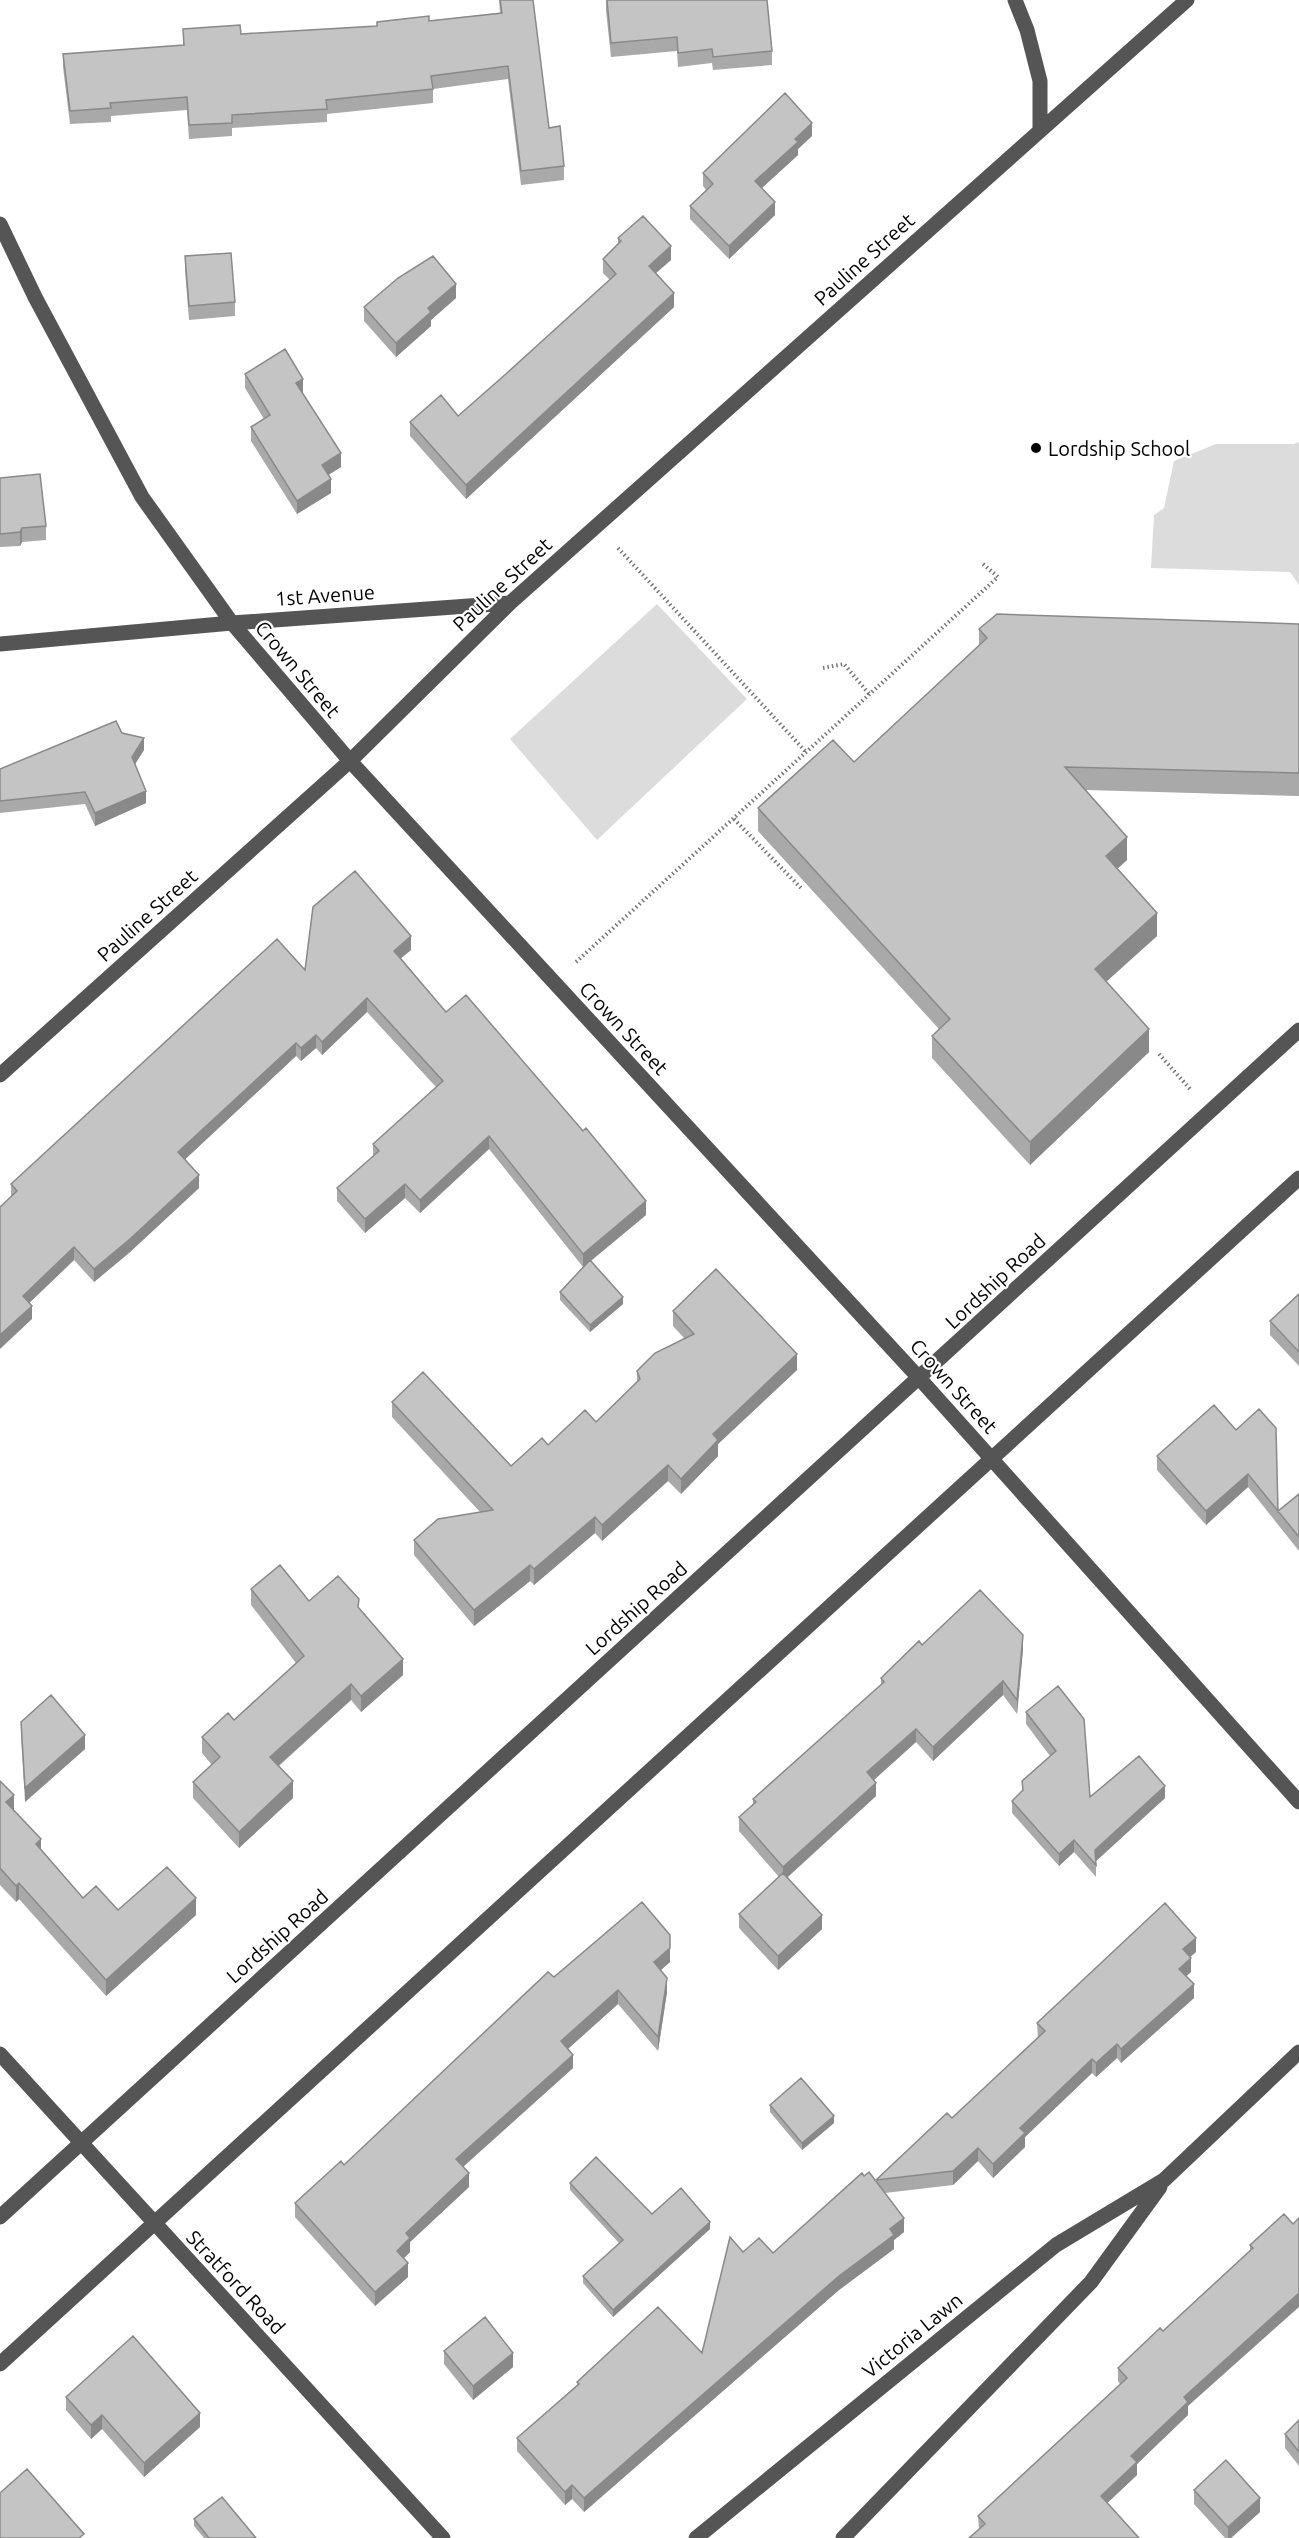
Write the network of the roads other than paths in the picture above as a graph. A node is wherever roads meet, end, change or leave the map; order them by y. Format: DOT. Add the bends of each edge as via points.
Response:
graph roads {
  1 [pos="1015,0"];
  2 [pos="1187,0"];
  3 [pos="1040,131"];
  4 [pos="0,224"];
  5 [pos="510,603"];
  6 [pos="232,623"];
  7 [pos="0,644"];
  8 [pos="350,761"];
  9 [pos="1299,1030"];
  10 [pos="0,1075"];
  11 [pos="1299,1178"];
  12 [pos="920,1379"];
  13 [pos="992,1459"];
  14 [pos="1299,1802"];
  15 [pos="1299,2052"];
  16 [pos="0,2054"];
  17 [pos="81,2142"];
  18 [pos="1164,2180"];
  19 [pos="0,2217"];
  20 [pos="153,2223"];
  21 [pos="0,2364"];
  22 [pos="443,2538"];
  23 [pos="696,2538"];
  24 [pos="843,2538"];
  1 -- 3 [label="street" via="1040,81"];
  2 -- 3 [label="street, Pauline Street"];
  3 -- 5 [label="street, Pauline Street"];
  4 -- 6 [label="street, Crown Street" via="34,297 142,496"];
  5 -- 6 [label="street, 1st Avenue"];
  5 -- 8 [label="street, Pauline Street"];
  6 -- 7 [label="street, 1st Avenue"];
  6 -- 8 [label="street, Crown Street"];
  8 -- 10 [label="street, Pauline Street"];
  8 -- 12 [label="street, Crown Street"];
  9 -- 12 [label="street, Lordship Road"];
  11 -- 13 [label="street"];
  12 -- 13 [label="street, Crown Street"];
  12 -- 17 [label="street, Lordship Road"];
  13 -- 14 [label="street, Crown Street"];
  13 -- 20 [label="street"];
  15 -- 18 [label="street, Victoria Lawn"];
  16 -- 17 [label="street, Stratford Road"];
  17 -- 19 [label="street, Lordship Road"];
  17 -- 20 [label="street, Stratford Road"];
  18 -- 23 [label="street, Victoria Lawn" via="1056,2245"];
  18 -- 24 [label="street, Victoria Lawn" via="1091,2282"];
  20 -- 21 [label="street"];
  20 -- 22 [label="street, Stratford Road"];
}
